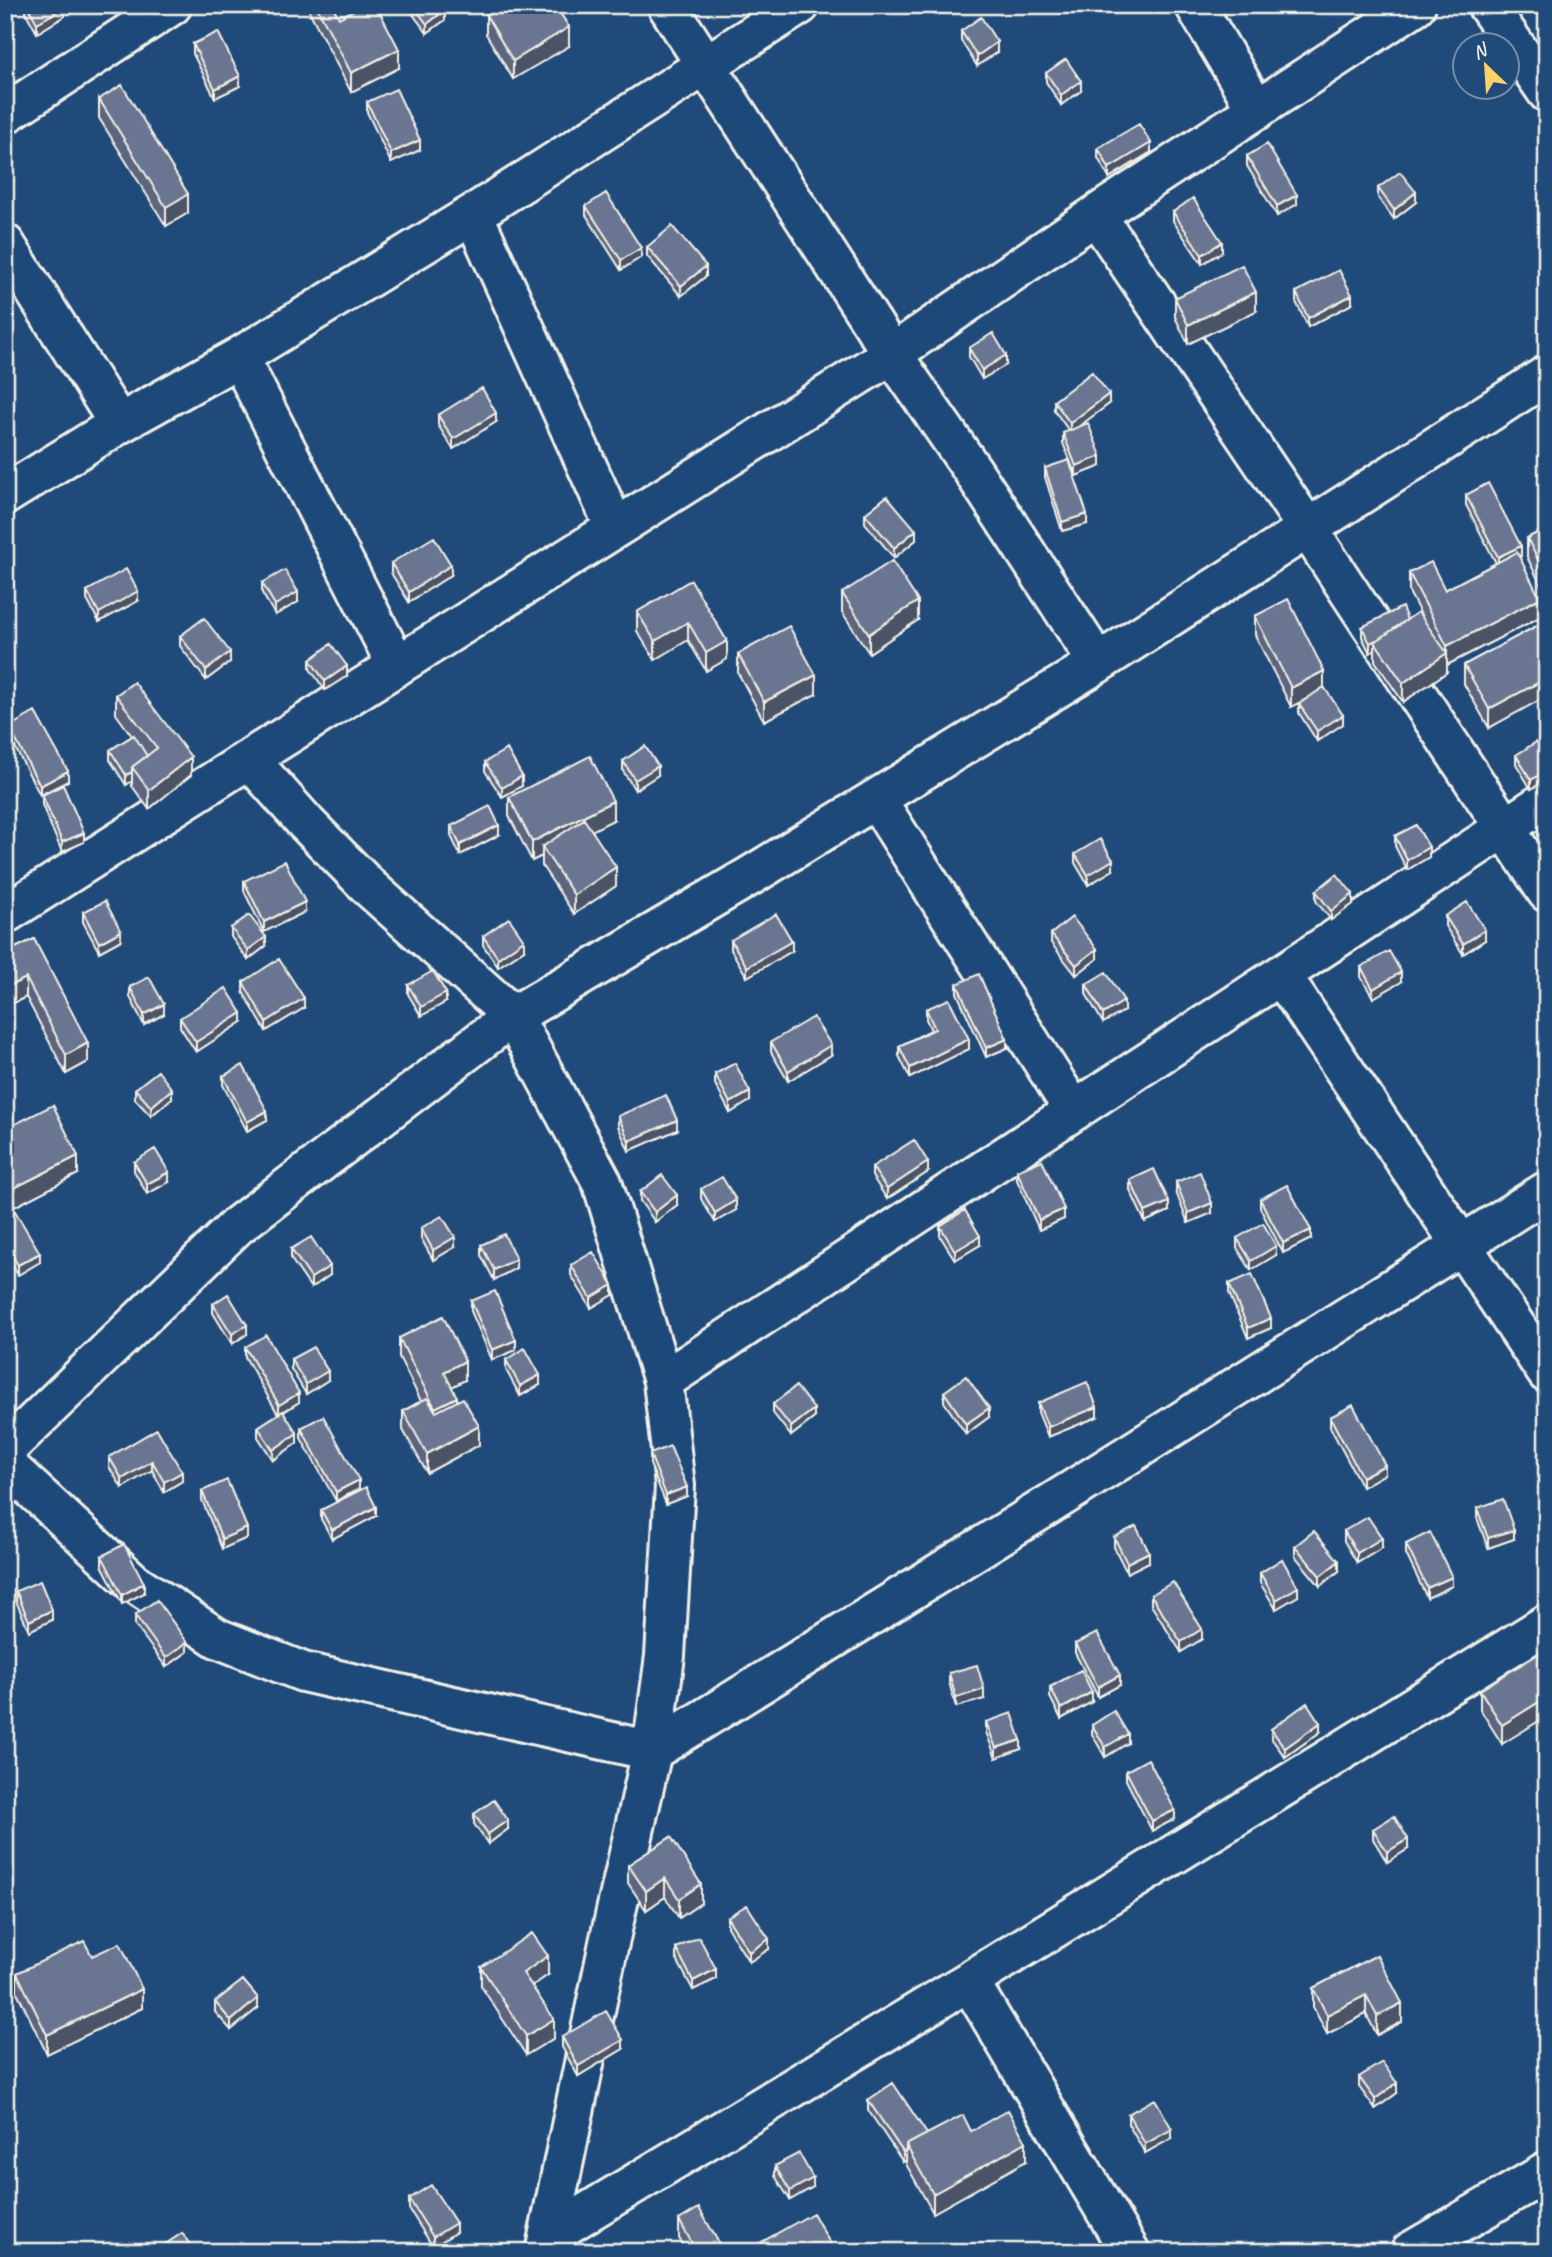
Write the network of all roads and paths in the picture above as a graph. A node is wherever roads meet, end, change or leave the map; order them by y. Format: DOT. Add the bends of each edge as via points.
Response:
graph roads {
  1 [pos="172,5"];
  2 [pos="667,5"];
  3 [pos="800,5"];
  4 [pos="1195,5"];
  5 [pos="1416,5"];
  6 [pos="1487,5"];
  7 [pos="706,66"];
  8 [pos="1547,92"];
  9 [pos="1257,110"];
  10 [pos="5,114"];
  11 [pos="473,214"];
  12 [pos="1097,215"];
  13 [pos="5,244"];
  14 [pos="892,354"];
  15 [pos="239,357"];
  16 [pos="1547,376"];
  17 [pos="118,425"];
  18 [pos="5,495"];
  19 [pos="615,528"];
  20 [pos="1308,529"];
  21 [pos="1098,663"];
  22 [pos="397,666"];
  23 [pos="249,759"];
  24 [pos="876,799"];
  25 [pos="1547,800"];
  26 [pos="1505,828"];
  27 [pos="1547,892"];
  28 [pos="7,909"];
  29 [pos="1281,975"];
  30 [pos="513,1016"];
  31 [pos="1074,1111"];
  32 [pos="1547,1191"];
  33 [pos="1462,1244"];
  34 [pos="1547,1373"];
  35 [pos="663,1381"];
  36 [pos="5,1450"];
  37 [pos="5,1464"];
  38 [pos="1547,1624"];
  39 [pos="652,1751"];
  40 [pos="969,1981"];
  41 [pos="1547,2172"];
  42 [pos="547,2243"];
  43 [pos="1130,2252"];
  44 [pos="1410,2252"];
  1 -- 10 [label="street"];
  2 -- 7 [label="street"];
  3 -- 7 [label="street"];
  4 -- 9 [label="street"];
  5 -- 9 [label="street"];
  6 -- 8 [label="street"];
  7 -- 11 [label="street"];
  7 -- 14 [label="street"];
  9 -- 12 [label="street"];
  11 -- 15 [label="street"];
  11 -- 19 [label="street"];
  12 -- 14 [label="street"];
  12 -- 20 [label="street"];
  13 -- 17 [label="street"];
  14 -- 19 [label="street"];
  14 -- 21 [label="street"];
  15 -- 17 [label="street"];
  15 -- 22 [label="street"];
  16 -- 20 [label="street"];
  17 -- 18 [label="street"];
  19 -- 22 [label="street"];
  20 -- 21 [label="street"];
  20 -- 26 [label="street"];
  21 -- 24 [label="street"];
  22 -- 23 [label="street"];
  23 -- 28 [label="street"];
  23 -- 30 [label="street" via="371,889"];
  24 -- 30 [label="street"];
  24 -- 31 [label="street"];
  25 -- 26 [label="street"];
  26 -- 27 [label="street"];
  26 -- 29 [label="street"];
  29 -- 31 [label="street"];
  29 -- 33 [label="street"];
  30 -- 35 [label="street" via="602,1182"];
  30 -- 36 [label="street" via="237,1226"];
  31 -- 35 [label="street"];
  32 -- 33 [label="street"];
  33 -- 34 [label="street"];
  33 -- 39 [label="street"];
  35 -- 39 [label="street" via="675,1486 665,1656"];
  37 -- 39 [label="street" via="134,1582 216,1638 303,1672"];
  38 -- 40 [label="street"];
  39 -- 42 [label="street"];
  40 -- 42 [label="street"];
  40 -- 43 [label="street"];
  41 -- 44 [label="street"];
}
